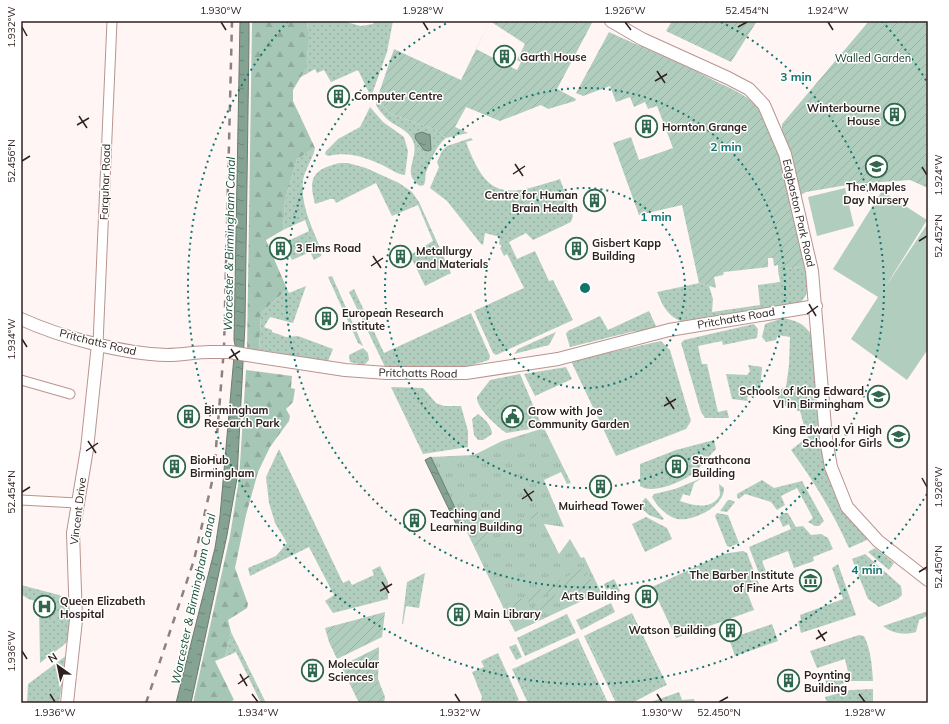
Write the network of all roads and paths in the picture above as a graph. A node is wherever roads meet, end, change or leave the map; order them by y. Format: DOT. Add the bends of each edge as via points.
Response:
graph roads {
  1 [pos="112,21"];
  2 [pos="611,21"];
  3 [pos="816,306"];
  4 [pos="21,319"];
  5 [pos="98,344"];
  6 [pos="21,380"];
  7 [pos="70,394"];
  8 [pos="21,500"];
  9 [pos="77,503"];
  10 [pos="928,580"];
  11 [pos="67,703"];
  1 -- 5 [label="street, Farquhar Road"];
  2 -- 3 [label="street, Edgbaston Park Road" via="642,39 749,89 764,105 787,160 807,242"];
  3 -- 5 [label="street, Pritchatts Road, bridge" via="669,330 558,359 466,373 387,374 230,352 168,355 142,353"];
  3 -- 10 [label="street, Edgbaston Park Road" via="826,438 831,467 840,493 847,507 878,541"];
  4 -- 5 [label="street, Pritchatts Road"];
  5 -- 9 [label="street, Vincent Drive" via="87,448"];
  6 -- 7 [label="street"];
  8 -- 9 [label="street"];
  9 -- 11 [label="street, Vincent Drive" via="73,543 76,620"];
}
